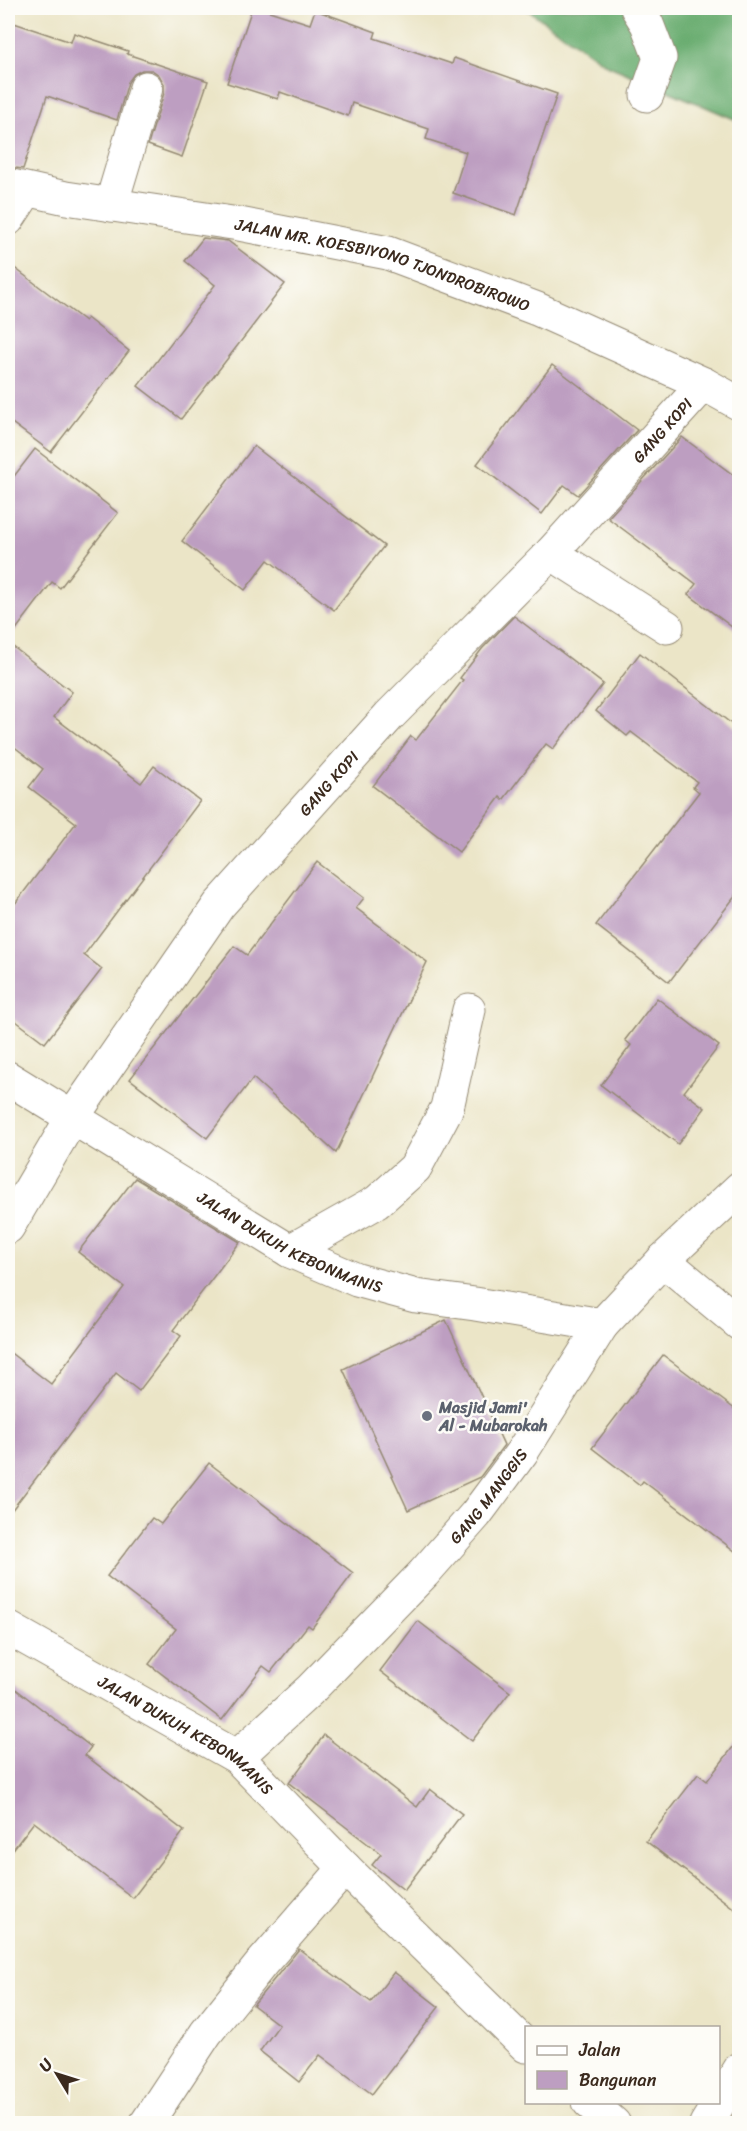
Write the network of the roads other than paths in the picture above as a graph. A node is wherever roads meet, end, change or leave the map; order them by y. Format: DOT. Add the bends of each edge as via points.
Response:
graph roads {
  1 [pos="637,8"];
  2 [pos="146,88"];
  3 [pos="646,94"];
  4 [pos="17,188"];
  5 [pos="111,204"];
  6 [pos="8,219"];
  7 [pos="704,384"];
  8 [pos="740,404"];
  9 [pos="551,553"];
  10 [pos="666,627"];
  11 [pos="469,1010"];
  12 [pos="8,1078"];
  13 [pos="72,1118"];
  14 [pos="740,1188"];
  15 [pos="8,1227"];
  16 [pos="290,1251"];
  17 [pos="663,1260"];
  18 [pos="740,1324"];
  19 [pos="602,1325"];
  20 [pos="8,1628"];
  21 [pos="237,1757"];
  22 [pos="345,1868"];
  23 [pos="525,2045"];
  24 [pos="740,2069"];
  25 [pos="720,2101"];
  26 [pos="590,2104"];
  27 [pos="718,2104"];
  28 [pos="146,2124"];
  29 [pos="614,2124"];
  30 [pos="706,2124"];
  1 -- 3 [label="street" via="660,58"];
  2 -- 5 [label="street"];
  4 -- 5 [label="street, JALAN MR. KOESBIYONO TJONDROBIROWO"];
  4 -- 6 [label="street"];
  5 -- 7 [label="street, JALAN MR. KOESBIYONO TJONDROBIROWO" via="388,253 537,309"];
  7 -- 8 [label="street, JALAN MR. KOESBIYONO TJONDROBIROWO"];
  7 -- 9 [label="street, GANG KOPI"];
  9 -- 10 [label="street"];
  9 -- 13 [label="street, GANG KOPI" via="389,716 219,905"];
  11 -- 16 [label="street" via="447,1108 415,1168 377,1202"];
  12 -- 13 [label="street, JALAN DUKUH KEBONMANIS"];
  13 -- 15 [label="street, GANG KOPI"];
  13 -- 16 [label="street, JALAN DUKUH KEBONMANIS"];
  14 -- 17 [label="street, GANG MANGGIS"];
  16 -- 19 [label="street, JALAN DUKUH KEBONMANIS" via="357,1280 416,1296"];
  17 -- 18 [label="street"];
  17 -- 19 [label="street, GANG MANGGIS"];
  19 -- 21 [label="street, GANG MANGGIS" via="522,1452 476,1514 424,1574"];
  20 -- 21 [label="street, JALAN DUKUH KEBONMANIS"];
  21 -- 22 [label="street, JALAN DUKUH KEBONMANIS"];
  22 -- 23 [label="street, JALAN DUKUH KEBONMANIS"];
  22 -- 28 [label="street" via="220,2016"];
  24 -- 25 [label="street"];
  26 -- 29 [label="street"];
  27 -- 30 [label="street"];
}
